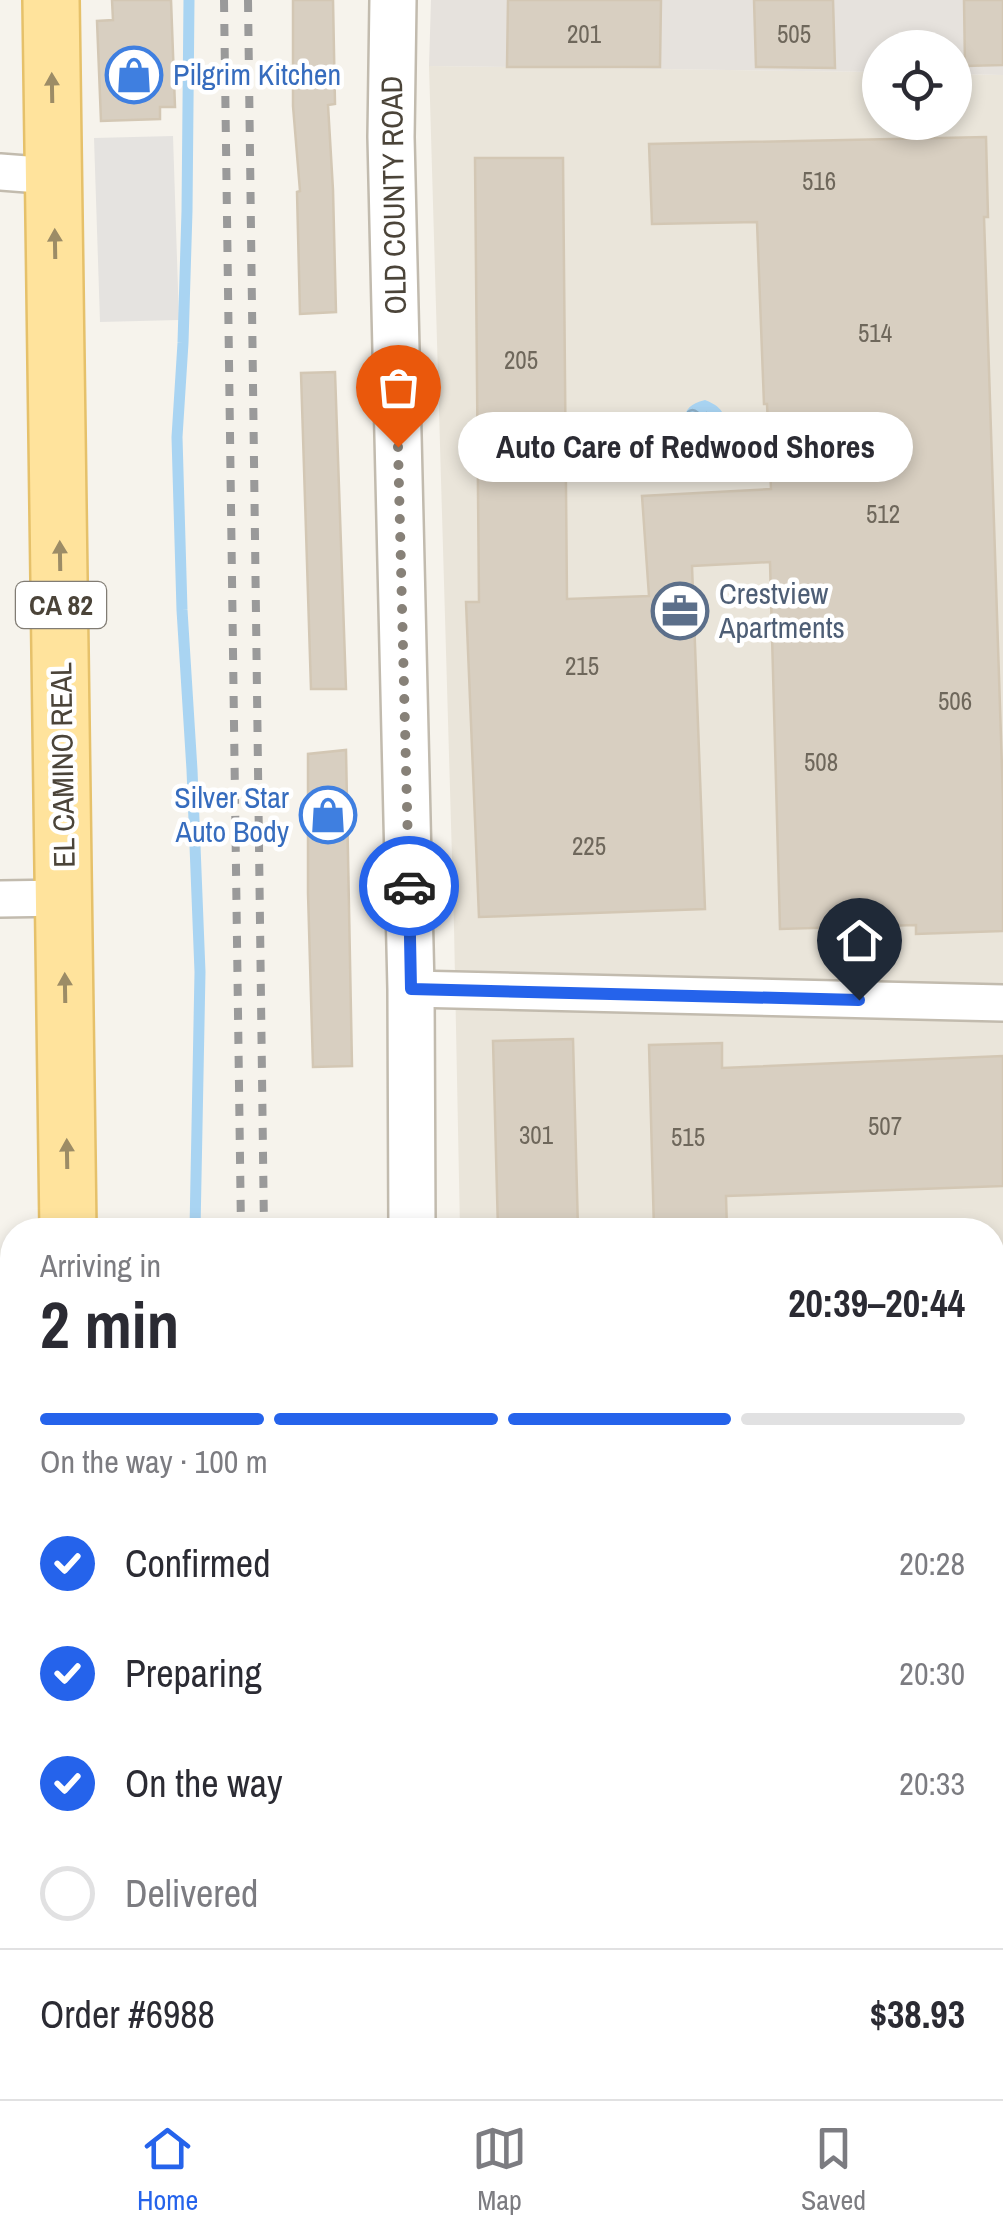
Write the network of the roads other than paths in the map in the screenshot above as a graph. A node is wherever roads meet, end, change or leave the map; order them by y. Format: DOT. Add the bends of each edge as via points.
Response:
graph roads {
  1 [pos="51,0"];
  2 [pos="393,0"];
  3 [pos="0,172"];
  4 [pos="53,176"];
  5 [pos="64,898"];
  6 [pos="0,899"];
  7 [pos="411,989"];
  8 [pos="1003,1003"];
  9 [pos="68,1218"];
  10 [pos="412,1218"];
  4 -- 1 [label="main road, EL CAMINO REAL / CA 82, one-way"];
  2 -- 7 [label="street, OLD COUNTY ROAD"];
  3 -- 4 [label="street"];
  5 -- 4 [label="main road, EL CAMINO REAL / CA 82, one-way"];
  5 -- 6 [label="street"];
  9 -- 5 [label="main road, EL CAMINO REAL / CA 82, one-way"];
  7 -- 8 [label="street"];
  7 -- 10 [label="street, OLD COUNTY ROAD"];
}
